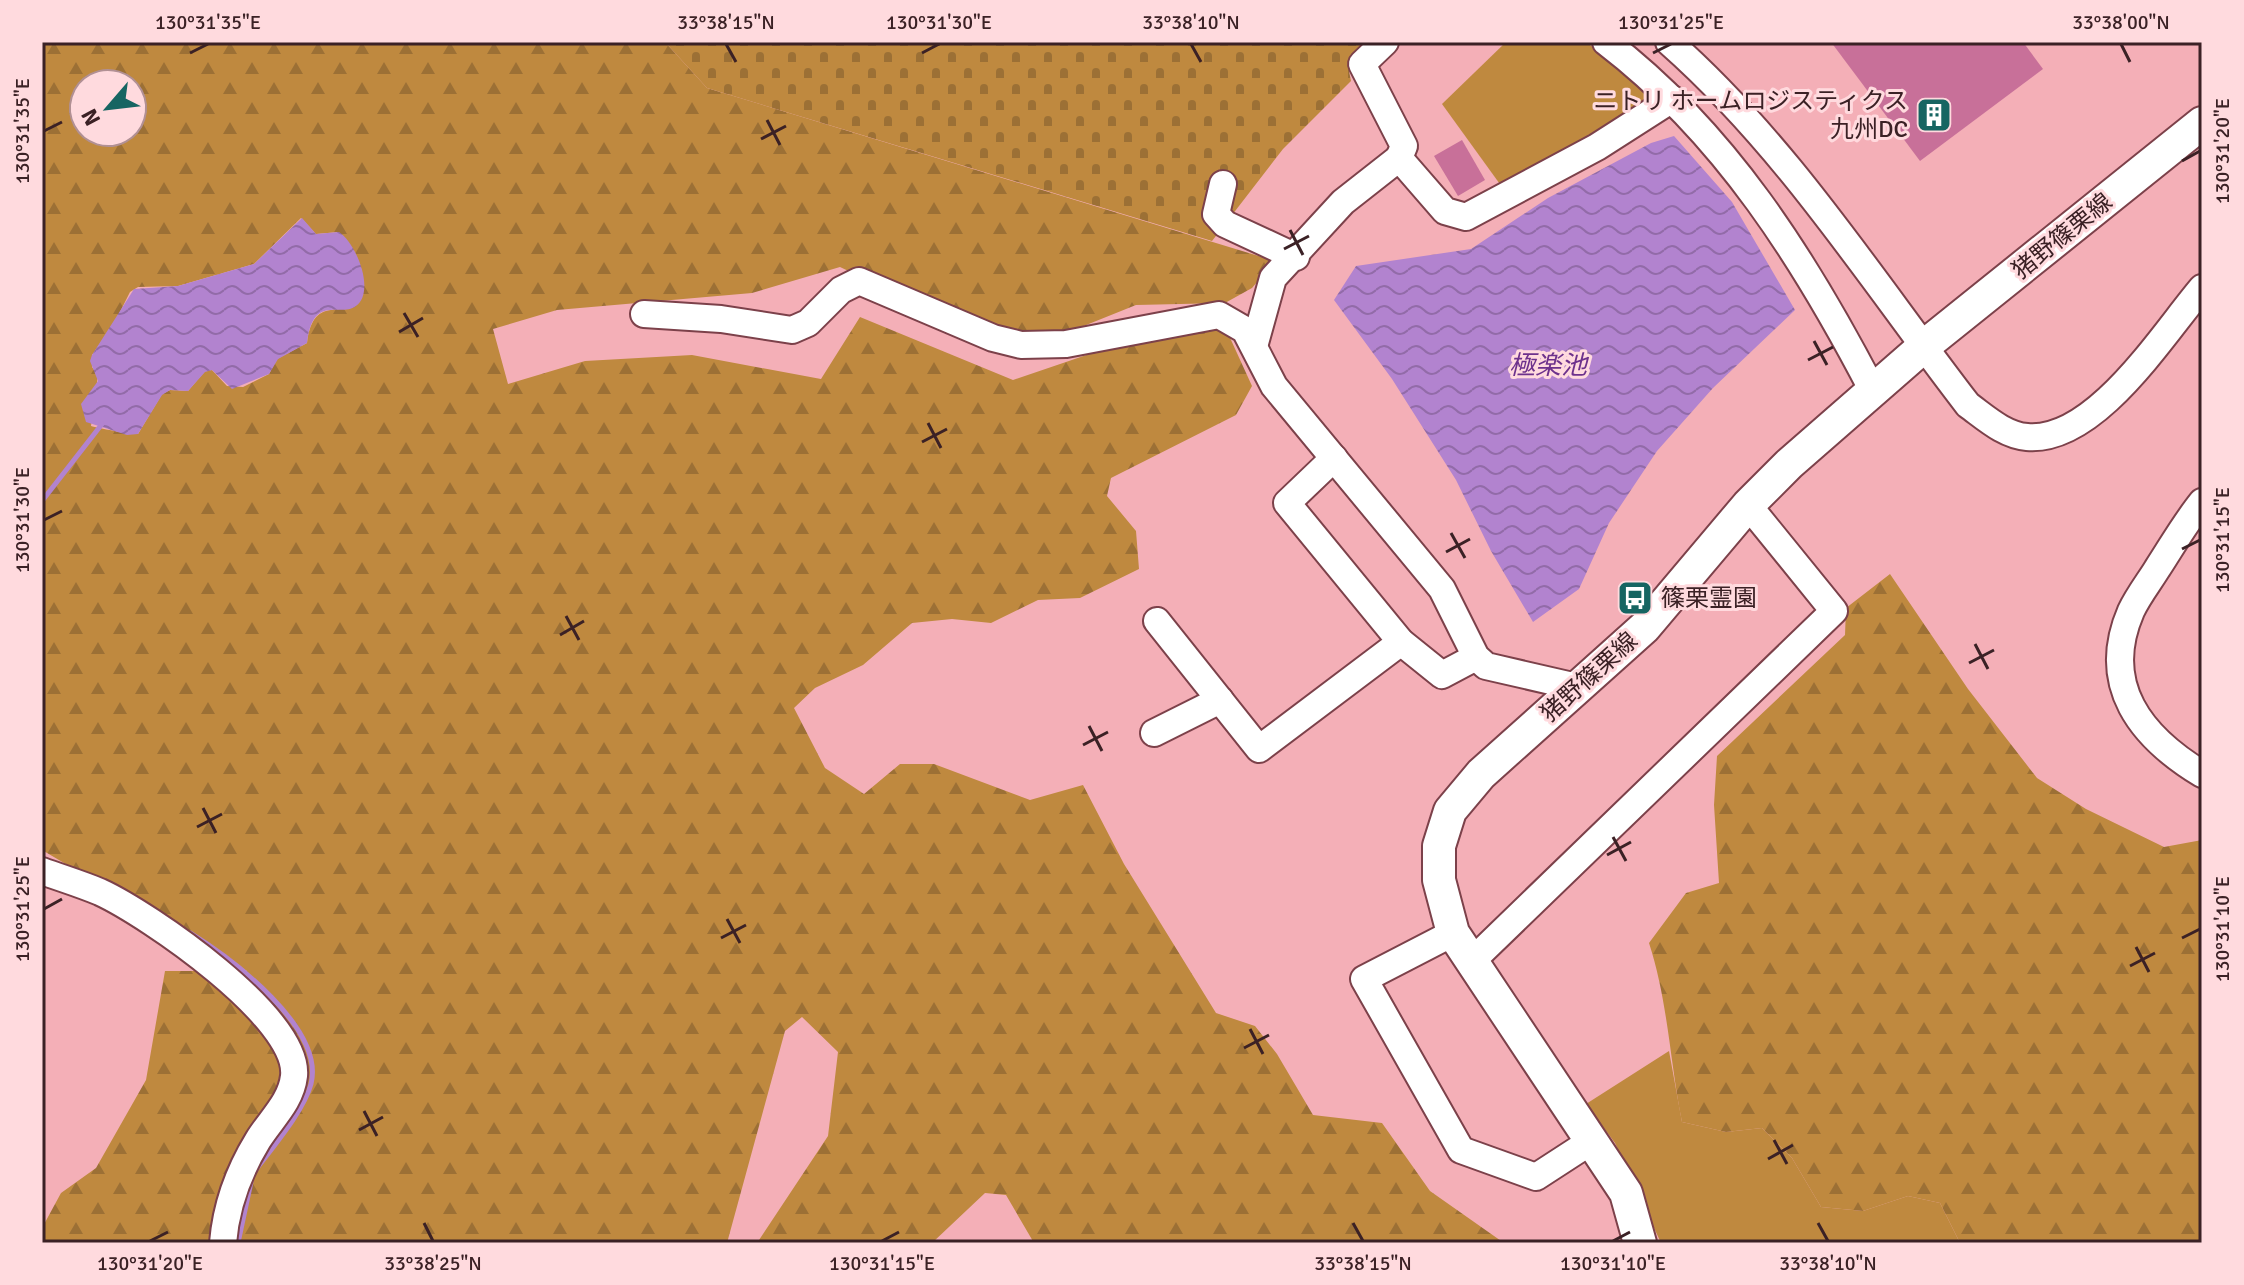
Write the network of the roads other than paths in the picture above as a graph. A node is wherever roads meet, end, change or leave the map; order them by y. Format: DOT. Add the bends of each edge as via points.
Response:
graph roads {
  1 [pos="1385,42"];
  2 [pos="1606,42"];
  3 [pos="1669,42"];
  4 [pos="1672,99"];
  5 [pos="2202,123"];
  6 [pos="1399,158"];
  7 [pos="1223,184"];
  8 [pos="1296,257"];
  9 [pos="2202,288"];
  10 [pos="644,314"];
  11 [pos="1255,343"];
  12 [pos="1923,347"];
  13 [pos="1873,391"];
  14 [pos="1334,458"];
  15 [pos="2202,502"];
  16 [pos="1748,505"];
  17 [pos="1157,621"];
  18 [pos="1401,642"];
  19 [pos="1476,657"];
  20 [pos="1577,687"];
  21 [pos="1220,700"];
  22 [pos="1154,733"];
  23 [pos="2202,774"];
  24 [pos="42,871"];
  25 [pos="1453,933"];
  26 [pos="1472,961"];
  27 [pos="1593,1140"];
  28 [pos="223,1243"];
  29 [pos="1640,1243"];
  1 -- 6 [label="street" via="1362,64 1404,146"];
  2 -- 4 [label="street"];
  3 -- 12 [label="street" via="1706,75 1804,187"];
  4 -- 6 [label="street" via="1597,147 1466,217 1445,211"];
  4 -- 13 [label="street" via="1705,131 1753,193 1829,307"];
  5 -- 12 [label="main road, 猪野篠栗線"];
  6 -- 8 [label="street" via="1343,202"];
  7 -- 8 [label="street" via="1216,214 1225,224"];
  8 -- 11 [label="street" via="1273,278"];
  9 -- 12 [label="street" via="2100,408 2071,429 2051,435 2026,437 1986,419 1968,405"];
  10 -- 11 [label="street" via="792,330 859,281 1021,345 1093,340 1219,315 1245,330"];
  11 -- 14 [label="street" via="1274,386"];
  12 -- 13 [label="main road, 猪野篠栗線"];
  13 -- 16 [label="main road, 猪野篠栗線"];
  14 -- 18 [label="street" via="1287,503"];
  14 -- 19 [label="street" via="1442,589"];
  15 -- 23 [label="street" via="2132,609 2120,660 2125,690 2148,734"];
  16 -- 20 [label="main road, 猪野篠栗線" via="1645,627"];
  16 -- 26 [label="street" via="1834,611"];
  17 -- 21 [label="street"];
  18 -- 19 [label="street" via="1442,675"];
  18 -- 21 [label="street" via="1259,749"];
  19 -- 20 [label="street" via="1486,666"];
  20 -- 25 [label="main road, 猪野篠栗線" via="1481,774 1450,811 1439,846 1439,880"];
  21 -- 22 [label="street"];
  24 -- 28 [label="street" via="100,893 155,924 244,993 277,1029 293,1062 294,1077 285,1103 258,1140 231,1194"];
  25 -- 26 [label="main road, 猪野篠栗線"];
  25 -- 27 [label="street" via="1364,979 1461,1150 1536,1177"];
  26 -- 27 [label="main road, 猪野篠栗線"];
  27 -- 29 [label="main road, 猪野篠栗線" via="1626,1193"];
}
